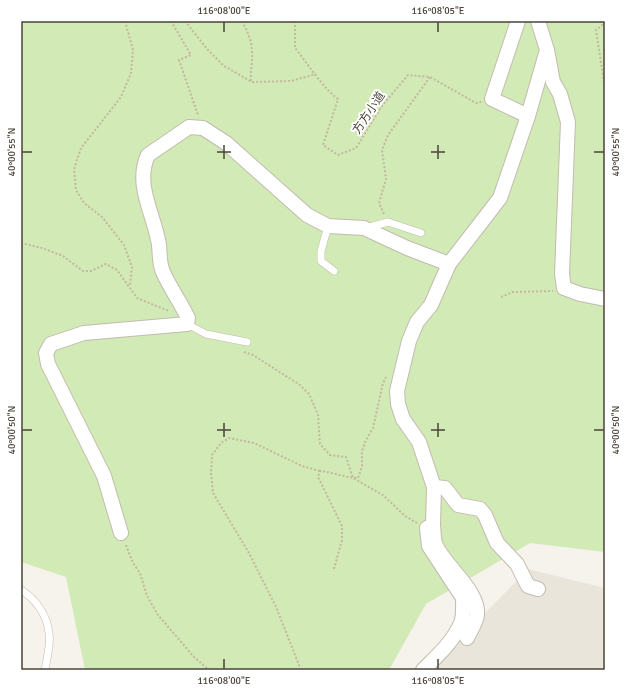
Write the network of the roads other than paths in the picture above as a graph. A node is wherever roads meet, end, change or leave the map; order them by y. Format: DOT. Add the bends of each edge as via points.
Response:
graph roads {
  1 [pos="518,21"];
  2 [pos="538,21"];
  3 [pos="546,50"];
  4 [pos="528,116"];
  5 [pos="328,226"];
  6 [pos="364,228"];
  7 [pos="422,233"];
  8 [pos="449,264"];
  9 [pos="334,271"];
  10 [pos="605,299"];
  11 [pos="188,321"];
  12 [pos="247,342"];
  13 [pos="434,487"];
  14 [pos="430,526"];
  15 [pos="121,533"];
  16 [pos="538,589"];
  17 [pos="21,590"];
  18 [pos="467,638"];
  19 [pos="46,670"];
  20 [pos="423,670"];
  1 -- 4 [label="street" via="492,99"];
  2 -- 3 [label="street"];
  3 -- 4 [label="street"];
  3 -- 10 [label="street" via="552,68 553,82 560,94 568,122 562,274 564,288"];
  4 -- 8 [label="street" via="500,198"];
  5 -- 6 [label="street"];
  5 -- 9 [label="lane" via="321,261"];
  5 -- 11 [label="street" via="307,215 226,143 203,128 189,127 163,144 148,155 143,171 144,189 159,245 162,271"];
  6 -- 7 [label="lane" via="388,222"];
  6 -- 8 [label="street"];
  8 -- 13 [label="street" via="431,305 416,322 397,391 403,419 419,442"];
  11 -- 12 [label="lane" via="206,334"];
  11 -- 15 [label="street" via="84,333 51,344 46,354 48,364 104,476"];
  13 -- 14 [label="street"];
  13 -- 16 [label="street" via="445,488 458,504 480,509 491,526 497,543 517,564 528,586"];
  14 -- 18 [label="street" via="436,545 472,595 476,607 477,616"];
  14 -- 20 [label="street" via="429,546 463,598 463,606 462,622 451,639"];
  17 -- 19 [label="lane" via="29,594 42,611 49,633"];
}
